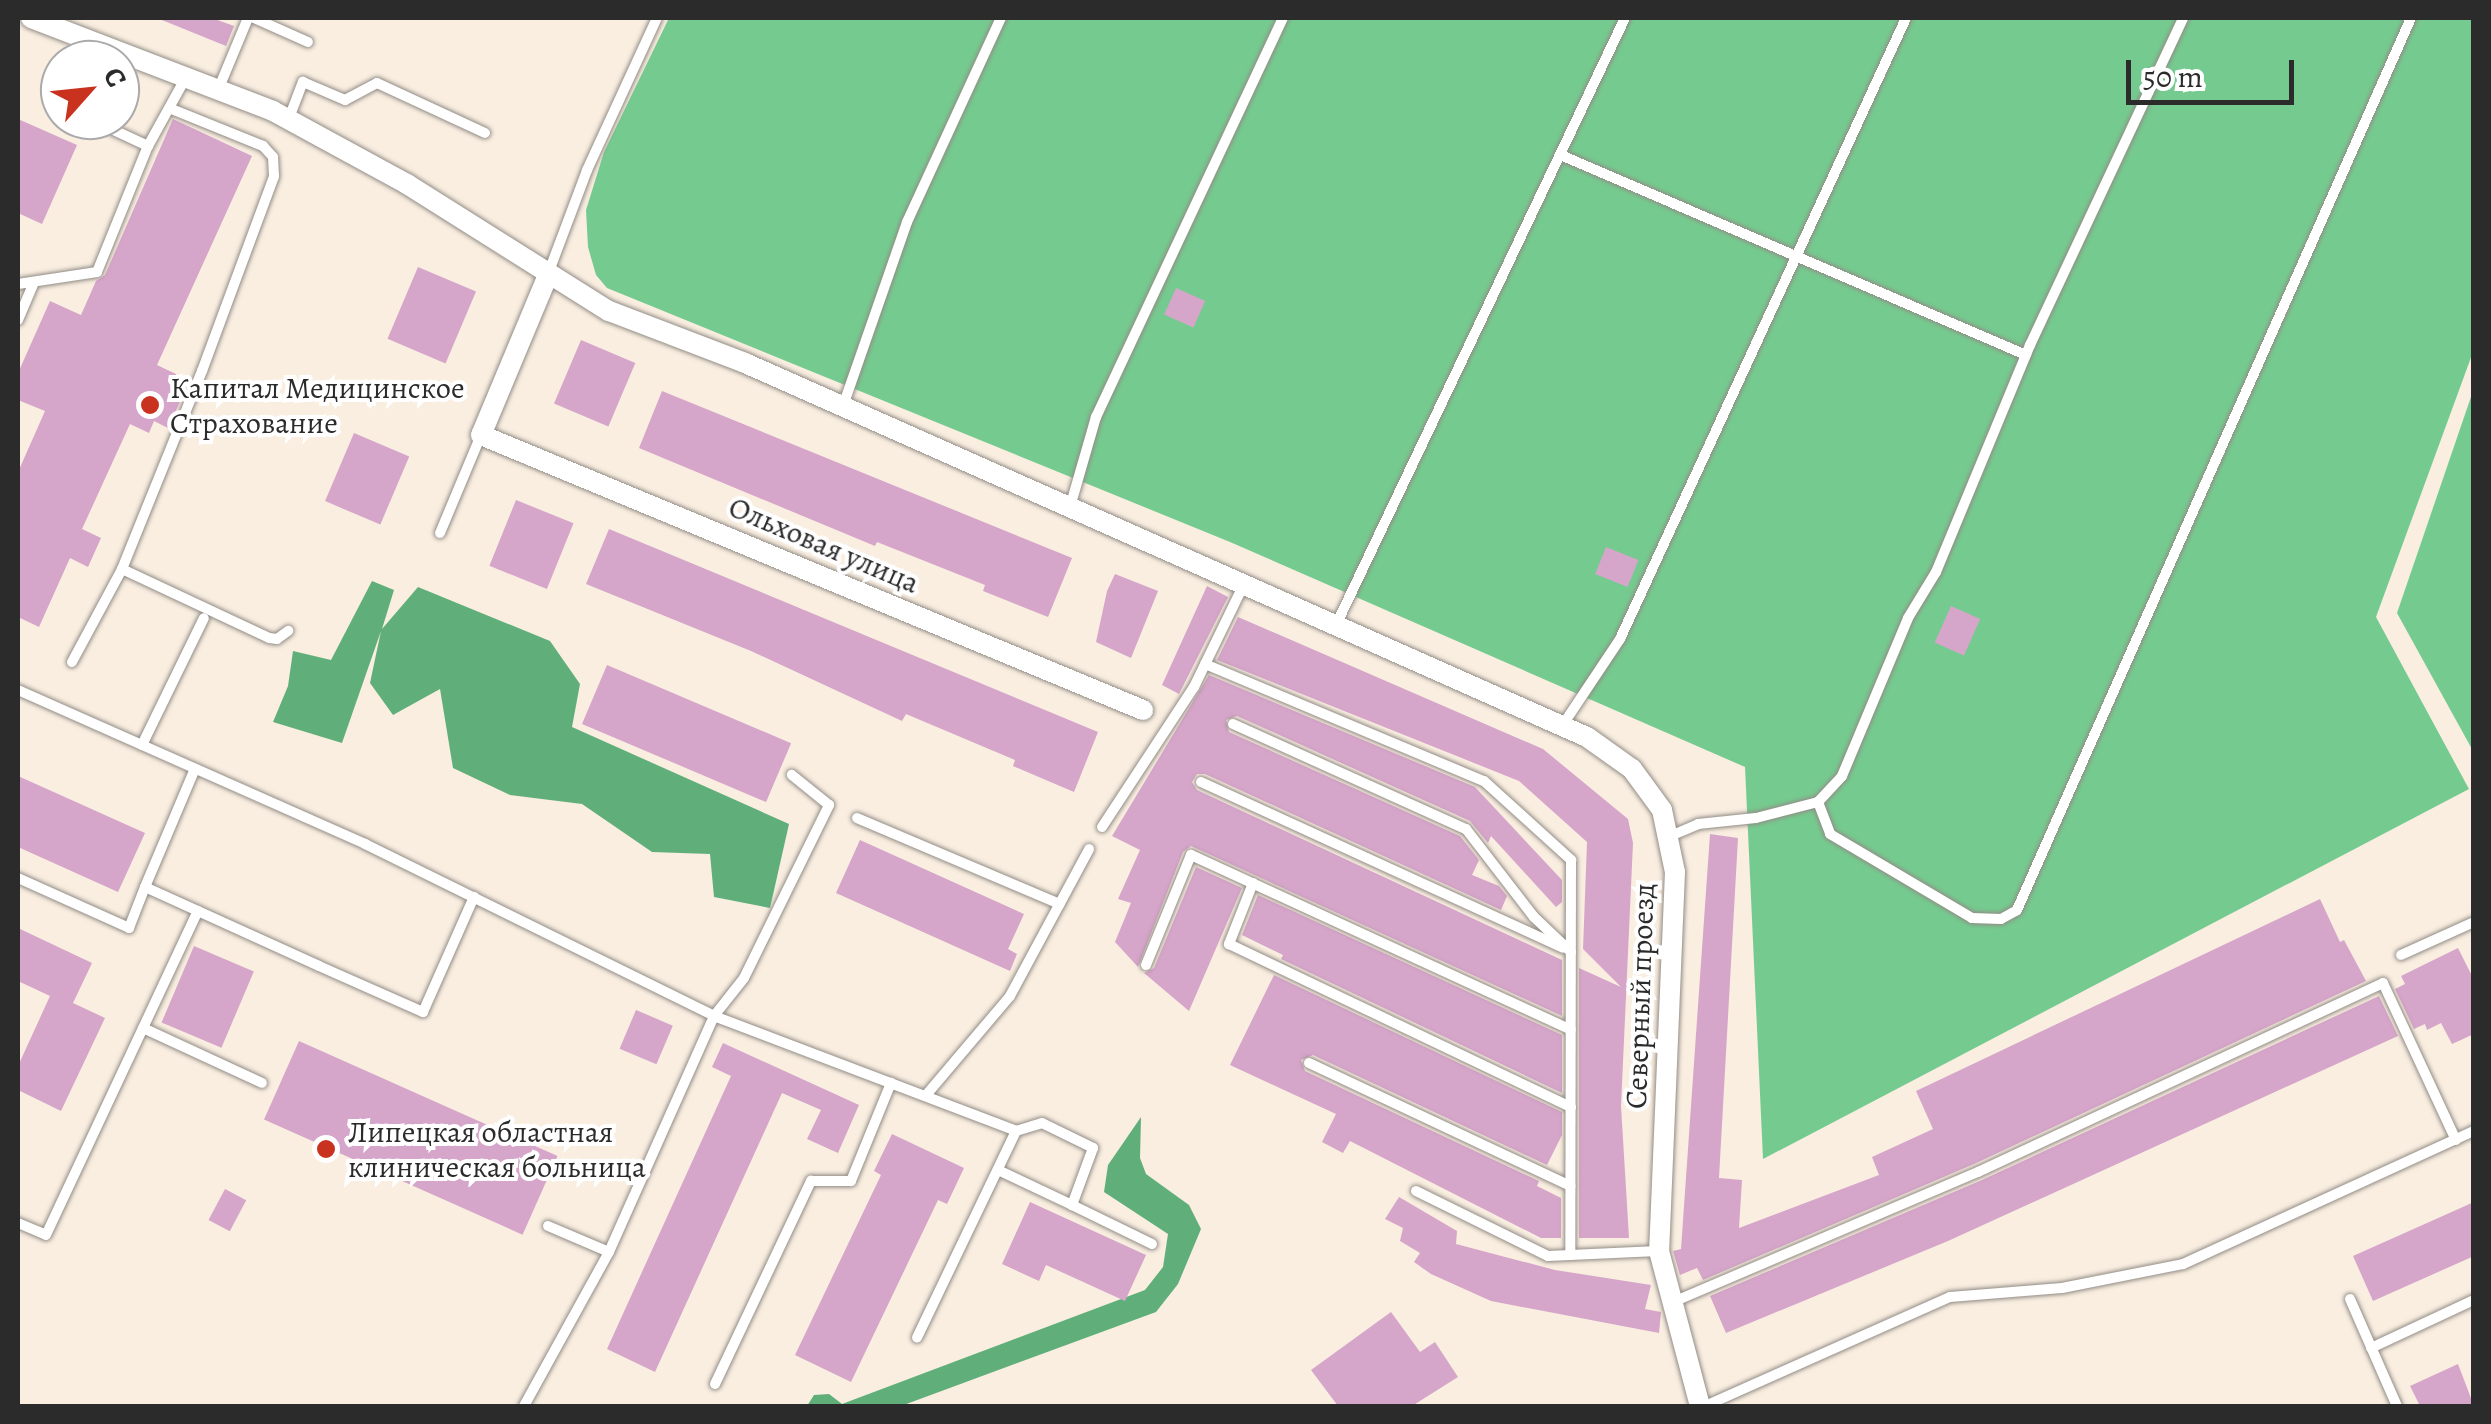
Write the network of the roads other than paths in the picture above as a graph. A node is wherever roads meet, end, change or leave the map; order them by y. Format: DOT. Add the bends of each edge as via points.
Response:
graph roads {
  1 [pos="31,18"];
  2 [pos="251,18"];
  3 [pos="657,18"];
  4 [pos="1002,18"];
  5 [pos="1283,18"];
  6 [pos="1624,18"];
  7 [pos="1906,18"];
  8 [pos="2183,18"];
  9 [pos="2411,18"];
  10 [pos="308,42"];
  11 [pos="185,79"];
  12 [pos="217,91"];
  13 [pos="169,108"];
  14 [pos="288,119"];
  15 [pos="485,133"];
  16 [pos="135,140"];
  17 [pos="148,146"];
  18 [pos="1563,156"];
  19 [pos="1798,258"];
  20 [pos="548,276"];
  21 [pos="18,284"];
  22 [pos="33,284"];
  23 [pos="18,320"];
  24 [pos="2026,356"];
  25 [pos="843,406"];
  26 [pos="481,436"];
  27 [pos="1070,507"];
  28 [pos="440,533"];
  29 [pos="122,569"];
  30 [pos="1251,587"];
  31 [pos="204,618"];
  32 [pos="1336,625"];
  33 [pos="288,631"];
  34 [pos="72,662"];
  35 [pos="1205,664"];
  36 [pos="18,690"];
  37 [pos="1143,710"];
  38 [pos="1233,724"];
  39 [pos="1562,726"];
  40 [pos="142,745"];
  41 [pos="194,771"];
  42 [pos="792,775"];
  43 [pos="1201,782"];
  44 [pos="1818,802"];
  45 [pos="857,818"];
  46 [pos="1102,827"];
  47 [pos="1668,837"];
  48 [pos="1089,849"];
  49 [pos="18,878"];
  50 [pos="1253,883"];
  51 [pos="145,888"];
  52 [pos="474,897"];
  53 [pos="1060,904"];
  54 [pos="198,911"];
  55 [pos="2474,922"];
  56 [pos="1571,952"];
  57 [pos="2401,955"];
  58 [pos="1146,965"];
  59 [pos="714,1016"];
  60 [pos="143,1028"];
  61 [pos="1571,1030"];
  62 [pos="1309,1063"];
  63 [pos="262,1083"];
  64 [pos="891,1083"];
  65 [pos="926,1094"];
  66 [pos="1570,1107"];
  67 [pos="1016,1131"];
  68 [pos="2474,1131"];
  69 [pos="2456,1140"];
  70 [pos="998,1170"];
  71 [pos="1570,1186"];
  72 [pos="1416,1192"];
  73 [pos="1072,1205"];
  74 [pos="18,1223"];
  75 [pos="548,1226"];
  76 [pos="1152,1244"];
  77 [pos="1659,1251"];
  78 [pos="609,1252"];
  79 [pos="1570,1255"];
  80 [pos="2350,1298"];
  81 [pos="2474,1300"];
  82 [pos="1673,1302"];
  83 [pos="917,1338"];
  84 [pos="2371,1348"];
  85 [pos="715,1384"];
  86 [pos="524,1406"];
  87 [pos="1702,1406"];
  88 [pos="2397,1406"];
  1 -- 11 [label="street, Северный проезд"];
  2 -- 10 [label="lane"];
  2 -- 12 [label="lane"];
  3 -- 20 [label="lane"];
  4 -- 25 [label="lane" via="907,222"];
  5 -- 27 [label="lane" via="1096,416"];
  6 -- 18 [label="lane"];
  7 -- 19 [label="lane"];
  8 -- 24 [label="lane"];
  9 -- 44 [label="lane" via="2017,910 2001,920 1972,918 1830,834"];
  11 -- 12 [label="street, Северный проезд"];
  11 -- 13 [label="lane"];
  12 -- 14 [label="street, Северный проезд"];
  13 -- 17 [label="lane"];
  13 -- 29 [label="lane" via="263,146 274,176"];
  14 -- 15 [label="lane" via="303,82 345,100 377,83"];
  14 -- 20 [label="street, Северный проезд" via="407,184"];
  16 -- 17 [label="lane"];
  17 -- 22 [label="lane" via="97,272"];
  18 -- 19 [label="lane"];
  18 -- 32 [label="lane"];
  19 -- 24 [label="lane"];
  19 -- 39 [label="lane" via="1620,639"];
  20 -- 25 [label="street, Северный проезд" via="609,311"];
  20 -- 26 [label="street"];
  21 -- 22 [label="lane"];
  22 -- 23 [label="lane"];
  24 -- 44 [label="lane" via="1842,776"];
  25 -- 27 [label="street, Северный проезд"];
  26 -- 28 [label="lane"];
  26 -- 37 [label="street, Ольховая улица"];
  27 -- 30 [label="street, Северный проезд"];
  29 -- 33 [label="lane" via="270,638"];
  29 -- 34 [label="lane"];
  30 -- 32 [label="street, Северный проезд"];
  30 -- 35 [label="lane"];
  31 -- 40 [label="lane"];
  32 -- 39 [label="street, Северный проезд"];
  35 -- 46 [label="lane"];
  35 -- 56 [label="lane" via="1484,782 1571,860"];
  36 -- 40 [label="lane"];
  38 -- 56 [label="lane" via="1466,829 1534,917"];
  39 -- 47 [label="street, Северный проезд" via="1632,770 1662,810"];
  40 -- 41 [label="lane"];
  41 -- 51 [label="lane"];
  41 -- 52 [label="lane"];
  42 -- 59 [label="lane" via="829,805 744,978"];
  43 -- 56 [label="lane"];
  44 -- 47 [label="lane" via="1698,824"];
  45 -- 53 [label="lane"];
  47 -- 77 [label="street, Северный проезд" via="1675,872"];
  48 -- 53 [label="lane"];
  49 -- 51 [label="lane" via="128,928"];
  50 -- 58 [label="lane" via="1191,855"];
  50 -- 61 [label="lane"];
  50 -- 66 [label="lane" via="1229,944"];
  51 -- 54 [label="lane"];
  52 -- 54 [label="lane" via="423,1012"];
  52 -- 59 [label="lane"];
  53 -- 65 [label="lane" via="1010,996"];
  54 -- 60 [label="lane"];
  55 -- 57 [label="lane"];
  56 -- 61 [label="lane"];
  59 -- 64 [label="lane"];
  59 -- 78 [label="lane"];
  60 -- 63 [label="lane"];
  60 -- 74 [label="lane" via="46,1236"];
  61 -- 66 [label="lane"];
  62 -- 71 [label="lane"];
  64 -- 65 [label="lane"];
  64 -- 85 [label="lane" via="850,1180 811,1181"];
  65 -- 67 [label="lane"];
  66 -- 71 [label="lane"];
  67 -- 70 [label="lane"];
  67 -- 73 [label="lane" via="1042,1123 1093,1148"];
  68 -- 69 [label="lane"];
  69 -- 82 [label="lane" via="2383,983 1978,1172"];
  69 -- 87 [label="lane" via="2183,1264 2062,1288 1950,1297"];
  70 -- 73 [label="lane"];
  70 -- 83 [label="lane"];
  71 -- 79 [label="lane"];
  72 -- 79 [label="lane" via="1548,1256"];
  73 -- 76 [label="lane"];
  75 -- 78 [label="lane"];
  77 -- 79 [label="lane"];
  77 -- 82 [label="street, Северный проезд"];
  78 -- 86 [label="lane"];
  80 -- 84 [label="lane"];
  81 -- 84 [label="lane"];
  82 -- 87 [label="street, Северный проезд"];
  84 -- 88 [label="lane"];
}
